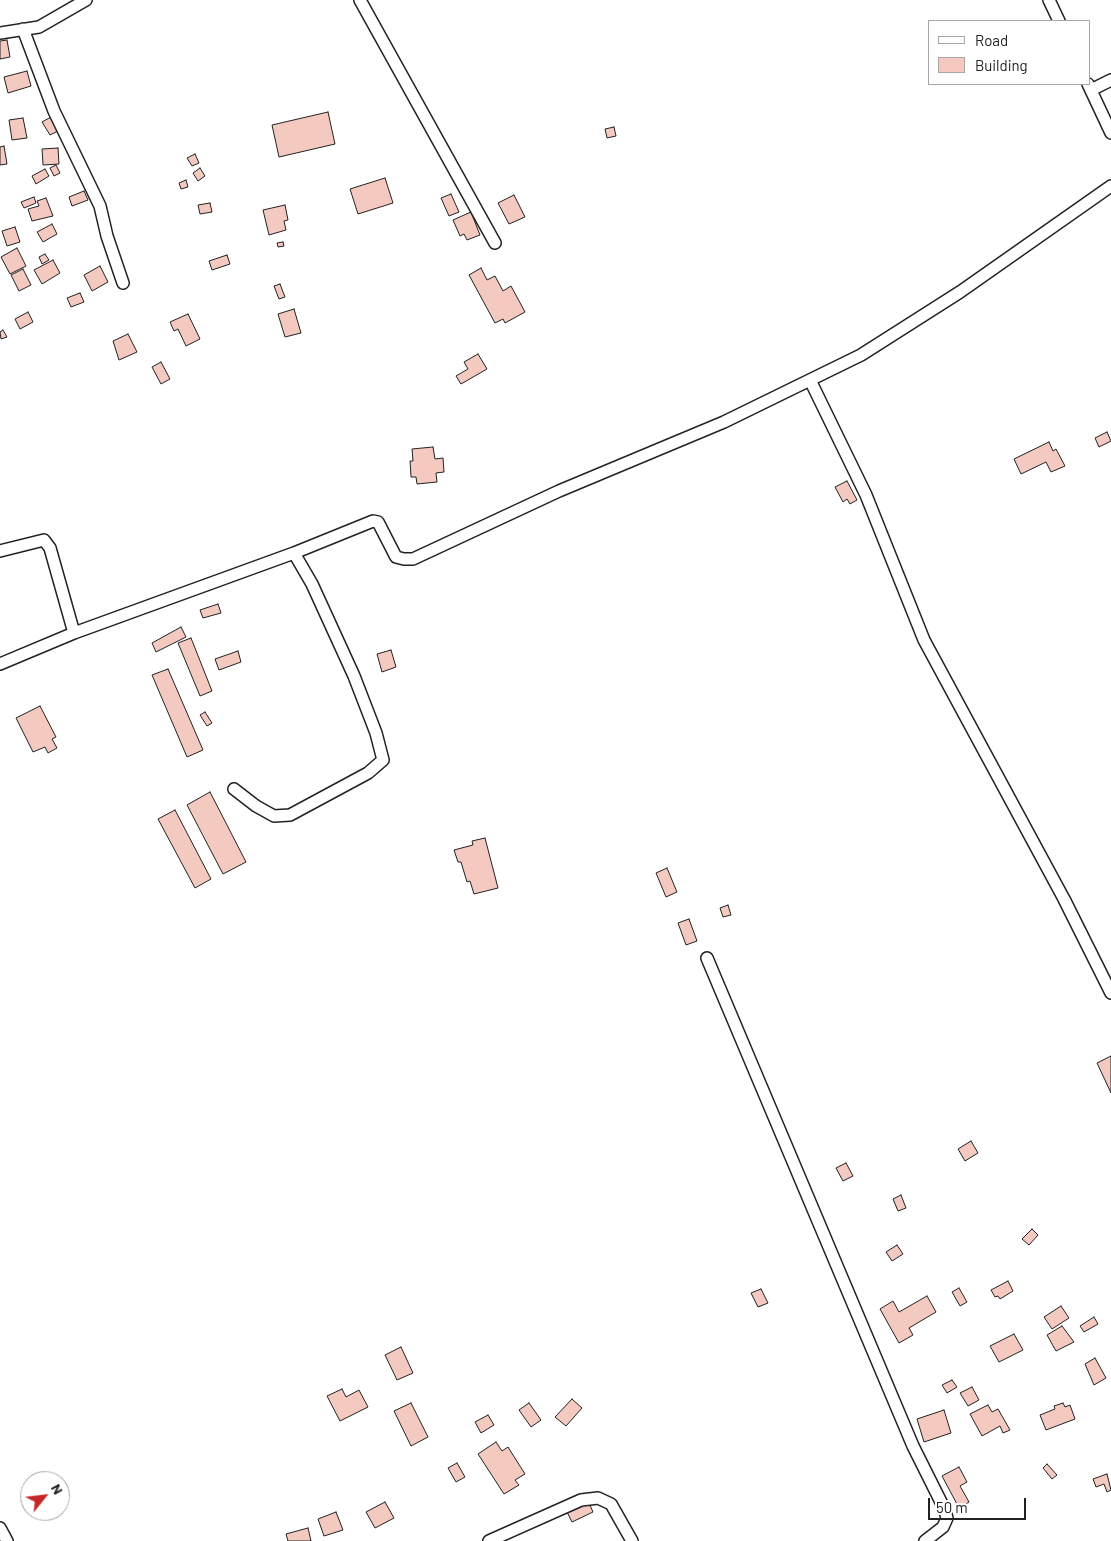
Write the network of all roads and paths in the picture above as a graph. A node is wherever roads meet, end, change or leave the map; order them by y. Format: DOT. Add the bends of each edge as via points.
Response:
graph roads {
  1 [pos="86,0"];
  2 [pos="360,0"];
  3 [pos="1049,0"];
  4 [pos="1058,20"];
  5 [pos="23,29"];
  6 [pos="0,33"];
  7 [pos="1111,80"];
  8 [pos="1089,87"];
  9 [pos="1111,133"];
  10 [pos="1111,186"];
  11 [pos="495,243"];
  12 [pos="124,283"];
  13 [pos="810,380"];
  14 [pos="0,551"];
  15 [pos="294,553"];
  16 [pos="74,633"];
  17 [pos="0,664"];
  18 [pos="234,789"];
  19 [pos="707,958"];
  20 [pos="1111,993"];
  21 [pos="0,1528"];
  22 [pos="7,1541"];
  23 [pos="489,1541"];
  24 [pos="632,1541"];
  25 [pos="925,1541"];
  1 -- 5 [label="street" via="39,27"];
  2 -- 11 [label="street"];
  3 -- 4 [label="street"];
  5 -- 6 [label="street"];
  5 -- 12 [label="street" via="54,111 100,206"];
  7 -- 8 [label="street"];
  8 -- 9 [label="street"];
  10 -- 13 [label="street" via="915,322"];
  13 -- 15 [label="street" via="724,422 560,491 413,559 396,557 378,522 373,520"];
  13 -- 20 [label="street" via="866,495 924,640"];
  14 -- 16 [label="street" via="44,540 50,548"];
  15 -- 16 [label="street"];
  15 -- 18 [label="street" via="312,584 354,676 383,760 368,772 290,815 274,816"];
  16 -- 17 [label="street"];
  19 -- 25 [label="street" via="913,1446 944,1508 947,1518 943,1527"];
  21 -- 22 [label="street"];
  23 -- 24 [label="street" via="581,1500 598,1498 611,1504"];
}
